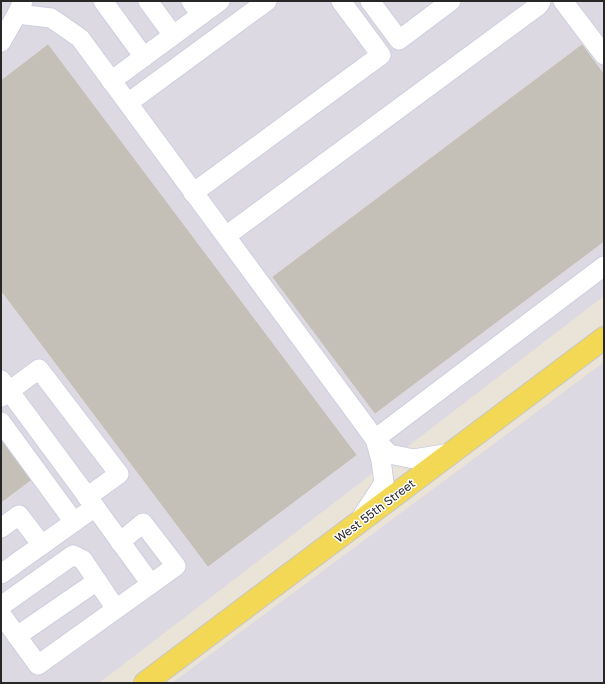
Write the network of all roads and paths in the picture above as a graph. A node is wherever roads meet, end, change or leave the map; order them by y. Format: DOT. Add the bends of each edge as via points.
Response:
graph roads {
  1 [pos="103,1"];
  2 [pos="148,1"];
  3 [pos="220,1"];
  4 [pos="267,1"];
  5 [pos="341,1"];
  6 [pos="370,1"];
  7 [pos="451,1"];
  8 [pos="542,1"];
  9 [pos="563,1"];
  10 [pos="20,8"];
  11 [pos="196,8"];
  12 [pos="173,35"];
  13 [pos="1,42"];
  14 [pos="604,55"];
  15 [pos="144,57"];
  16 [pos="111,81"];
  17 [pos="128,103"];
  18 [pos="193,193"];
  19 [pos="226,236"];
  20 [pos="604,266"];
  21 [pos="604,338"];
  22 [pos="4,389"];
  23 [pos="1,422"];
  24 [pos="375,439"];
  25 [pos="451,453"];
  26 [pos="91,502"];
  27 [pos="74,522"];
  28 [pos="358,523"];
  29 [pos="1,528"];
  30 [pos="120,542"];
  31 [pos="42,545"];
  32 [pos="1,574"];
  33 [pos="97,581"];
  34 [pos="151,584"];
  35 [pos="1,606"];
  36 [pos="116,609"];
  37 [pos="1,614"];
  38 [pos="17,636"];
  39 [pos="145,683"];
  1 -- 15 [label="street"];
  2 -- 12 [label="street"];
  3 -- 11 [label="street"];
  4 -- 17 [label="street"];
  5 -- 18 [label="street" via="381,55"];
  6 -- 7 [label="street" via="399,40"];
  8 -- 19 [label="street"];
  9 -- 14 [label="street"];
  10 -- 13 [label="street"];
  10 -- 16 [label="street" via="51,18 80,38"];
  11 -- 12 [label="street"];
  12 -- 15 [label="street"];
  15 -- 16 [label="street"];
  16 -- 17 [label="street"];
  17 -- 18 [label="street"];
  18 -- 19 [label="street"];
  19 -- 24 [label="street"];
  20 -- 24 [label="street"];
  21 -- 25 [label="main road, West 55th Street"];
  22 -- 26 [label="street"];
  22 -- 26 [label="street" via="39,369 118,474"];
  23 -- 27 [label="street"];
  24 -- 25 [label="street" via="389,454 414,459"];
  24 -- 28 [label="street" via="384,483"];
  25 -- 28 [label="main road, West 55th Street"];
  26 -- 27 [label="street"];
  26 -- 30 [label="street"];
  27 -- 31 [label="street"];
  28 -- 39 [label="main road, West 55th Street"];
  29 -- 31 [label="street" via="19,515"];
  30 -- 34 [label="street"];
  30 -- 34 [label="street" via="143,523 176,566"];
  31 -- 32 [label="street"];
  33 -- 35 [label="street" via="82,560 73,555"];
  33 -- 36 [label="street"];
  33 -- 38 [label="street"];
  34 -- 36 [label="street"];
  36 -- 38 [label="street" via="38,665"];
  37 -- 38 [label="street"];
}
